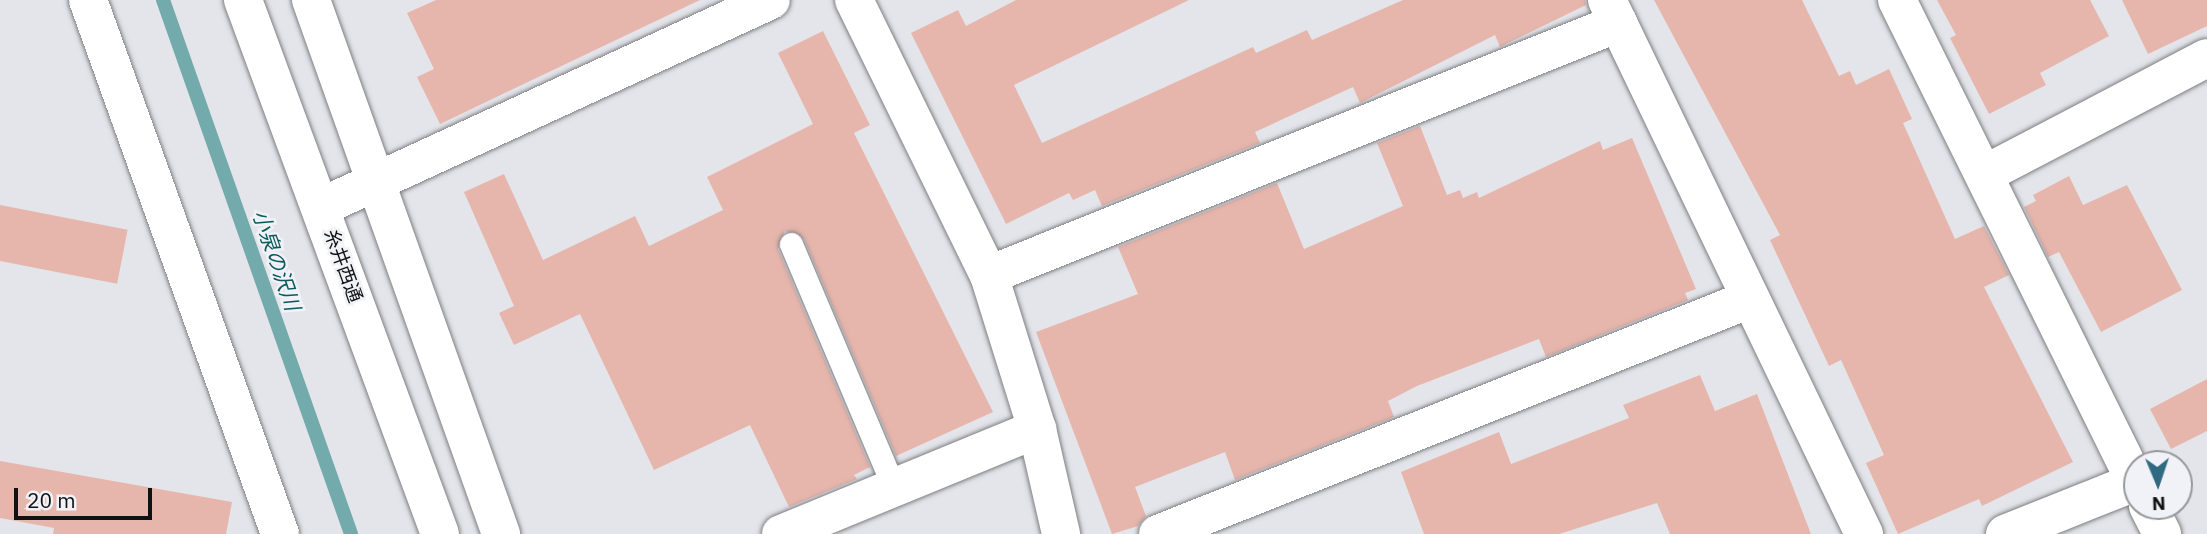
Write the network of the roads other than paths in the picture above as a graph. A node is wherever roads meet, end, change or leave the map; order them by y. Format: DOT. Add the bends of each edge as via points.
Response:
graph roads {
  1 [pos="88,0"];
  2 [pos="243,0"];
  3 [pos="311,0"];
  4 [pos="854,0"];
  5 [pos="1897,0"];
  6 [pos="748,5"];
  7 [pos="1612,11"];
  8 [pos="2207,58"];
  9 [pos="1985,174"];
  10 [pos="374,182"];
  11 [pos="321,206"];
  12 [pos="791,244"];
  13 [pos="989,275"];
  14 [pos="1750,299"];
  15 [pos="1037,429"];
  16 [pos="2123,456"];
  17 [pos="894,488"];
  18 [pos="2123,496"];
  19 [pos="280,534"];
  20 [pos="440,534"];
  21 [pos="501,534"];
  22 [pos="780,534"];
  23 [pos="1061,534"];
  24 [pos="1158,534"];
  25 [pos="1864,534"];
  26 [pos="2006,534"];
  1 -- 19 [label="street"];
  2 -- 11 [label="street, 糸井西通"];
  3 -- 10 [label="street"];
  4 -- 13 [label="street"];
  5 -- 9 [label="street"];
  6 -- 10 [label="street"];
  7 -- 13 [label="street"];
  7 -- 14 [label="street"];
  8 -- 9 [label="street"];
  9 -- 16 [label="street"];
  10 -- 11 [label="street"];
  10 -- 21 [label="street"];
  11 -- 20 [label="street, 糸井西通"];
  12 -- 17 [label="lane"];
  13 -- 15 [label="street"];
  14 -- 24 [label="street"];
  14 -- 25 [label="street"];
  15 -- 17 [label="street"];
  15 -- 23 [label="street"];
  17 -- 22 [label="street"];
  18 -- 26 [label="street"];
}
